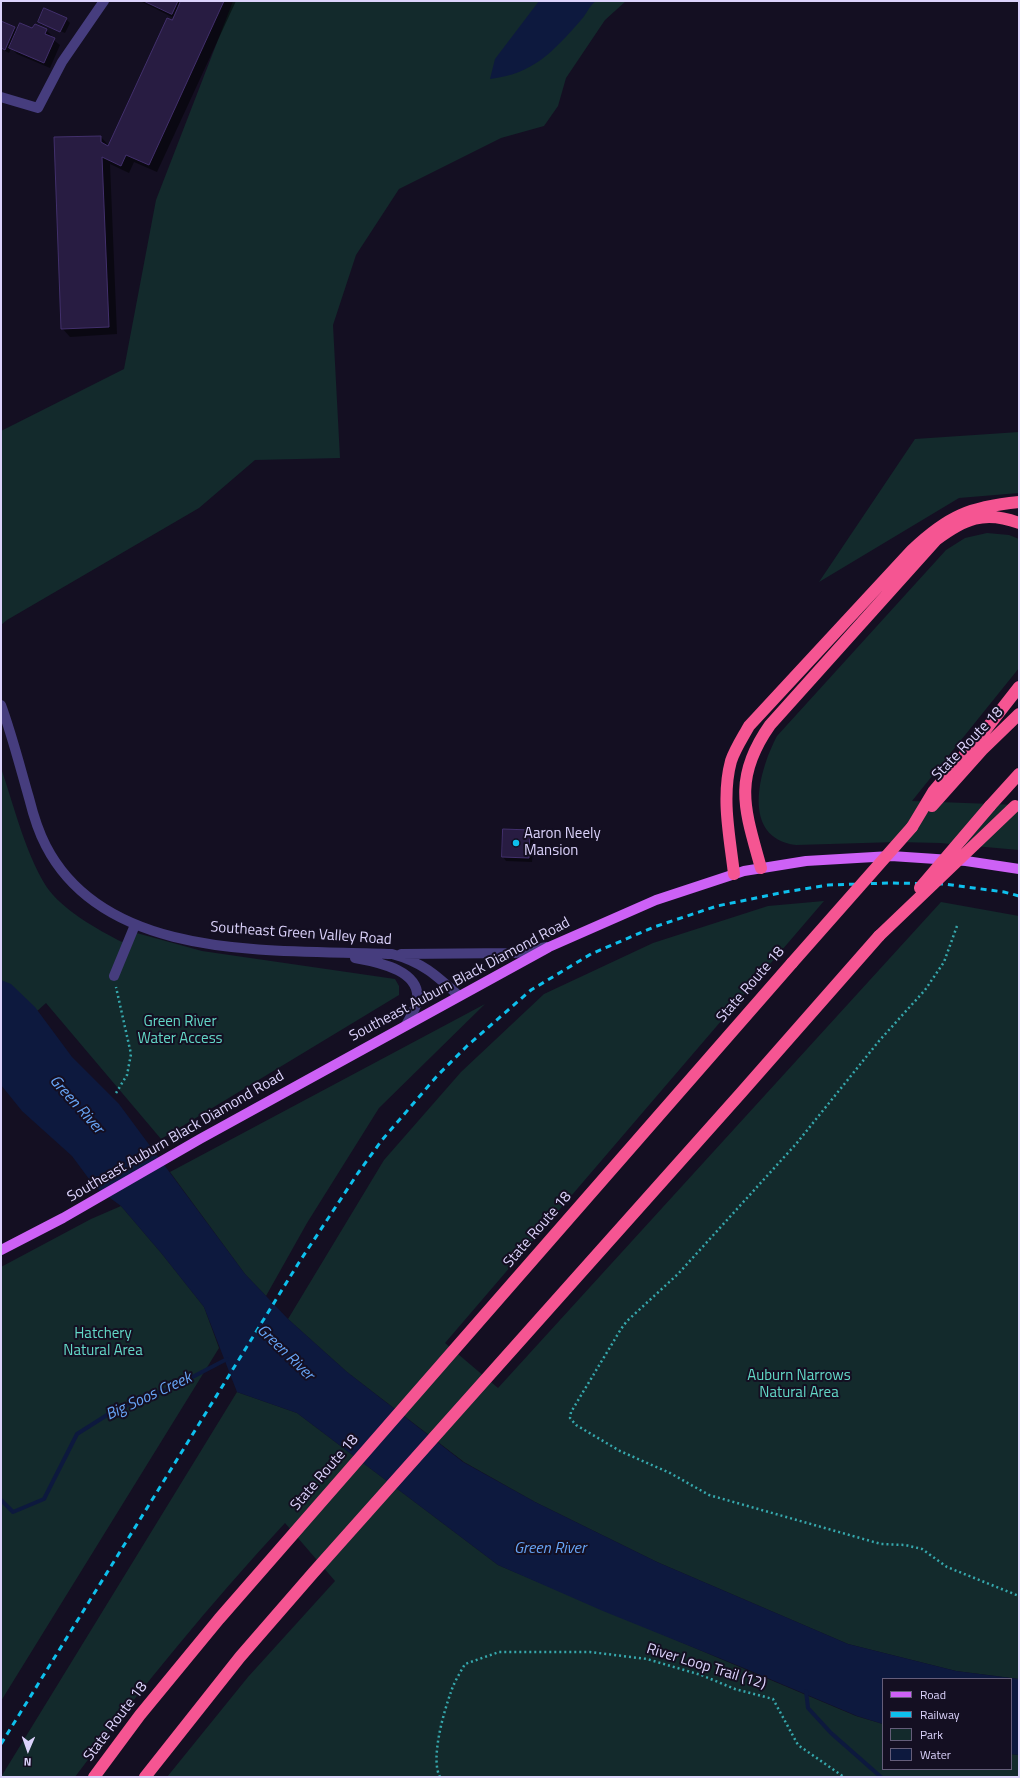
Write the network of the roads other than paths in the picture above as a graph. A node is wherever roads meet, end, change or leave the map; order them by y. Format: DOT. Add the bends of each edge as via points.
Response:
graph roads {
  1 [pos="104,1"];
  2 [pos="1,97"];
  3 [pos="1019,502"];
  4 [pos="1019,523"];
  5 [pos="1019,687"];
  6 [pos="1,705"];
  7 [pos="1019,714"];
  8 [pos="1019,774"];
  9 [pos="1017,804"];
  10 [pos="912,827"];
  11 [pos="761,868"];
  12 [pos="1019,869"];
  13 [pos="734,874"];
  14 [pos="135,925"];
  15 [pos="879,936"];
  16 [pos="549,947"];
  17 [pos="321,952"];
  18 [pos="392,954"];
  19 [pos="114,976"];
  20 [pos="459,996"];
  21 [pos="406,1025"];
  22 [pos="1,1250"];
  23 [pos="94,1777"];
  24 [pos="145,1777"];
  1 -- 2 [label="street" via="62,62 38,108"];
  3 -- 13 [label="highway" via="971,510 946,521 930,533 749,726 731,762 727,791"];
  4 -- 11 [label="highway" via="1003,517 970,519 936,540 770,725 752,754 745,784 747,817"];
  5 -- 10 [label="highway" via="933,792"];
  6 -- 14 [label="street, Southeast Green Valley Road" via="36,823 57,866 90,899"];
  7 -- 10 [label="highway, State Route 18" via="982,750"];
  8 -- 15 [label="highway, bridge"];
  9 -- 15 [label="highway, bridge"];
  10 -- 23 [label="highway, State Route 18, bridge" via="219,1619"];
  11 -- 12 [label="main road, Southeast Auburn Black Diamond Road" via="806,861 891,856 966,860"];
  11 -- 13 [label="main road, Southeast Auburn Black Diamond Road"];
  13 -- 16 [label="main road, Southeast Auburn Black Diamond Road" via="656,900"];
  14 -- 17 [label="street, Southeast Green Valley Road" via="163,934 223,946"];
  14 -- 19 [label="street"];
  15 -- 24 [label="highway" via="240,1656"];
  16 -- 18 [label="street" via="515,953"];
  16 -- 20 [label="main road, Southeast Auburn Black Diamond Road"];
  17 -- 18 [label="street, Southeast Green Valley Road"];
  17 -- 21 [label="street" via="398,969 411,980 416,994 416,1005"];
  18 -- 20 [label="street, Southeast Green Valley Road" via="424,966"];
  20 -- 21 [label="main road, Southeast Auburn Black Diamond Road"];
  21 -- 22 [label="main road, Southeast Auburn Black Diamond Road" via="63,1218"];
}
